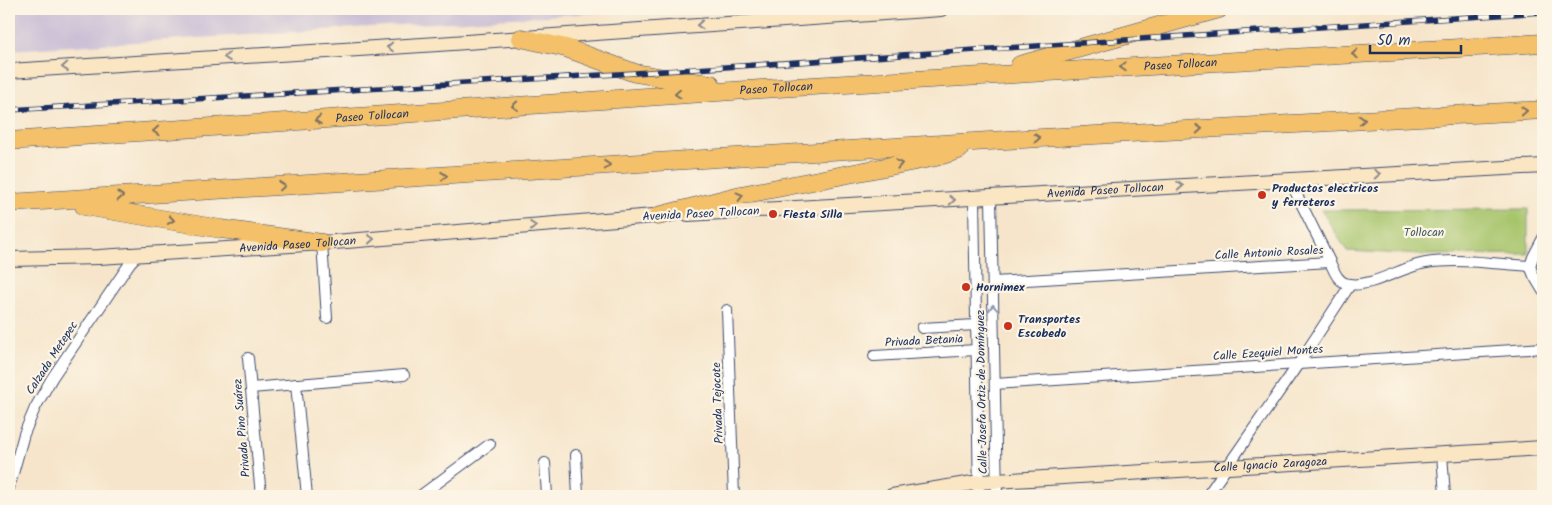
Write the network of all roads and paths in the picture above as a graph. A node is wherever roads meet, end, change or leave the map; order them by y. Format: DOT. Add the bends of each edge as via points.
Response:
graph roads {
  1 [pos="941,9"];
  2 [pos="1219,9"];
  3 [pos="521,38"];
  4 [pos="1543,43"];
  5 [pos="9,71"];
  6 [pos="981,76"];
  7 [pos="761,88"];
  8 [pos="1543,110"];
  9 [pos="9,141"];
  10 [pos="989,141"];
  11 [pos="1543,166"];
  12 [pos="1288,179"];
  13 [pos="974,198"];
  14 [pos="991,198"];
  15 [pos="54,200"];
  16 [pos="9,203"];
  17 [pos="658,216"];
  18 [pos="1543,238"];
  19 [pos="322,243"];
  20 [pos="138,254"];
  21 [pos="9,259"];
  22 [pos="1330,262"];
  23 [pos="1530,266"];
  24 [pos="993,282"];
  25 [pos="1350,285"];
  26 [pos="1543,291"];
  27 [pos="727,310"];
  28 [pos="327,318"];
  29 [pos="976,325"];
  30 [pos="922,328"];
  31 [pos="1543,348"];
  32 [pos="976,350"];
  33 [pos="874,356"];
  34 [pos="248,358"];
  35 [pos="1300,363"];
  36 [pos="404,376"];
  37 [pos="296,384"];
  38 [pos="994,384"];
  39 [pos="251,388"];
  40 [pos="490,444"];
  41 [pos="1543,448"];
  42 [pos="1442,454"];
  43 [pos="576,455"];
  44 [pos="546,463"];
  45 [pos="1227,468"];
  46 [pos="997,481"];
  47 [pos="9,488"];
  48 [pos="979,489"];
  49 [pos="261,496"];
  50 [pos="306,496"];
  51 [pos="420,496"];
  52 [pos="547,496"];
  53 [pos="578,496"];
  54 [pos="734,496"];
  55 [pos="892,496"];
  56 [pos="997,496"];
  57 [pos="1207,496"];
  58 [pos="1445,496"];
  1 -- 3 [label="main road, one-way"];
  2 -- 6 [label="highway"];
  3 -- 5 [label="main road, one-way"];
  3 -- 7 [label="highway" via="566,48 635,72 676,80"];
  4 -- 6 [label="highway, Paseo Tollocan, one-way"];
  6 -- 7 [label="highway, Paseo Tollocan"];
  7 -- 9 [label="highway, Paseo Tollocan, one-way"];
  10 -- 8 [label="highway, one-way"];
  15 -- 10 [label="highway, one-way"];
  17 -- 10 [label="highway, one-way" via="741,195 936,157"];
  12 -- 11 [label="main road, Avenida Paseo Tollocan, one-way"];
  14 -- 12 [label="main road, Avenida Paseo Tollocan, one-way"];
  12 -- 22 [label="street"];
  13 -- 14 [label="main road, Avenida Paseo Tollocan"];
  17 -- 13 [label="main road, Avenida Paseo Tollocan, one-way"];
  13 -- 29 [label="street, Calle Josefa Ortiz de Domínguez"];
  14 -- 24 [label="street, Calle Josefa Ortiz de Domínguez"];
  15 -- 16 [label="highway"];
  15 -- 19 [label="highway, one-way"];
  19 -- 17 [label="main road, Avenida Paseo Tollocan, one-way"];
  18 -- 23 [label="street"];
  19 -- 20 [label="main road, Avenida Paseo Tollocan"];
  19 -- 28 [label="street"];
  20 -- 21 [label="main road, Avenida Paseo Tollocan"];
  20 -- 47 [label="street, Calzada Metepec" via="52,378 35,408"];
  22 -- 24 [label="street, Calle Antonio Rosales"];
  22 -- 25 [label="street, Calle Antonio Rosales" via="1339,279"];
  23 -- 25 [label="street" via="1426,263"];
  23 -- 26 [label="street"];
  38 -- 24 [label="street, Calle Josefa Ortiz de Domínguez, one-way"];
  25 -- 35 [label="street"];
  27 -- 54 [label="street, Privada Tejocote"];
  29 -- 30 [label="street"];
  29 -- 32 [label="street, Calle Josefa Ortiz de Domínguez"];
  31 -- 35 [label="street, Calle Ezequiel Montes"];
  32 -- 33 [label="street, Privada Betania"];
  32 -- 48 [label="street, Calle Josefa Ortiz de Domínguez"];
  34 -- 39 [label="street, Privada Pino Suárez"];
  35 -- 38 [label="street, Calle Ezequiel Montes"];
  35 -- 45 [label="street"];
  36 -- 37 [label="street"];
  37 -- 39 [label="street"];
  37 -- 50 [label="street"];
  38 -- 46 [label="street, Calle Josefa Ortiz de Domínguez"];
  39 -- 49 [label="street, Privada Pino Suárez"];
  40 -- 51 [label="street"];
  41 -- 42 [label="main road, Calle Ignacio Zaragoza"];
  42 -- 45 [label="main road, Calle Ignacio Zaragoza"];
  42 -- 58 [label="street"];
  43 -- 53 [label="street"];
  44 -- 52 [label="street"];
  45 -- 46 [label="main road, Calle Ignacio Zaragoza"];
  45 -- 57 [label="street"];
  46 -- 48 [label="main road, Calle Ignacio Zaragoza"];
  46 -- 56 [label="street, Calle Josefa Ortiz de Domínguez"];
  48 -- 55 [label="main road, Calle Ignacio Zaragoza"];
}
